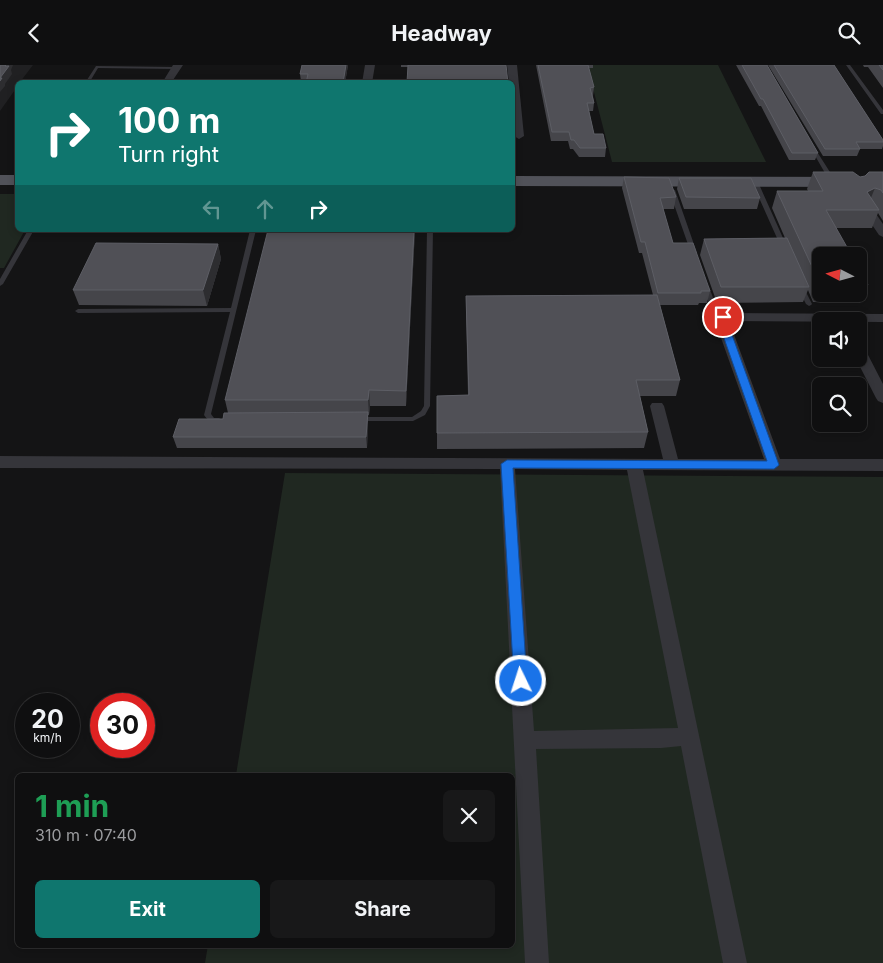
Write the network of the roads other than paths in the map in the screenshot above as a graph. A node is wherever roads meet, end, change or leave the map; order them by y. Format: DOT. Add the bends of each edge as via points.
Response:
graph roads {
  1 [pos="370,65"];
  2 [pos="512,65"];
  3 [pos="848,65"];
  4 [pos="128,66"];
  5 [pos="171,66"];
  6 [pos="89,80"];
  7 [pos="162,80"];
  8 [pos="368,80"];
  9 [pos="513,80"];
  10 [pos="515,95"];
  11 [pos="883,113"];
  12 [pos="519,136"];
  13 [pos="810,142"];
  14 [pos="0,171"];
  15 [pos="15,171"];
  16 [pos="515,171"];
  17 [pos="883,171"];
  18 [pos="841,179"];
  19 [pos="0,180"];
  20 [pos="15,180"];
  21 [pos="515,181"];
  22 [pos="669,181"];
  23 [pos="755,182"];
  24 [pos="883,182"];
  25 [pos="875,215"];
  26 [pos="30,232"];
  27 [pos="253,232"];
  28 [pos="430,232"];
  29 [pos="883,233"];
  30 [pos="786,252"];
  31 [pos="695,257"];
  32 [pos="797,278"];
  33 [pos="0,284"];
  34 [pos="705,285"];
  35 [pos="712,303"];
  36 [pos="808,304"];
  37 [pos="78,311"];
  38 [pos="233,311"];
  39 [pos="812,318"];
  40 [pos="867,318"];
  41 [pos="883,318"];
  42 [pos="867,367"];
  43 [pos="883,398"];
  44 [pos="657,406"];
  45 [pos="346,419"];
  46 [pos="231,420"];
  47 [pos="0,462"];
  48 [pos="507,464"];
  49 [pos="634,464"];
  50 [pos="672,465"];
  51 [pos="774,465"];
  52 [pos="883,465"];
  53 [pos="689,736"];
  54 [pos="525,740"];
  55 [pos="537,963"];
  56 [pos="734,963"];
  1 -- 8 [label="street"];
  2 -- 9 [label="street"];
  3 -- 11 [label="lane"];
  4 -- 5 [label="lane"];
  4 -- 6 [label="lane" via="97,67"];
  5 -- 7 [label="street"];
  10 -- 12 [label="street"];
  13 -- 18 [label="lane"];
  14 -- 15 [label="main road"];
  16 -- 18 [label="main road"];
  17 -- 18 [label="main road"];
  18 -- 23 [label="main road"];
  18 -- 24 [label="main road"];
  19 -- 20 [label="main road"];
  21 -- 22 [label="main road"];
  22 -- 23 [label="main road"];
  22 -- 31 [label="lane"];
  23 -- 30 [label="lane"];
  25 -- 29 [label="street"];
  26 -- 33 [label="lane"];
  27 -- 38 [label="lane"];
  28 -- 45 [label="lane" via="426,407 413,419"];
  32 -- 36 [label="lane"];
  34 -- 35 [label="lane"];
  37 -- 38 [label="lane"];
  38 -- 46 [label="lane" via="207,415 212,420"];
  39 -- 51 [label="street" via="723,317"];
  40 -- 41 [label="street"];
  42 -- 43 [label="street"];
  44 -- 50 [label="street"];
  47 -- 48 [label="street"];
  48 -- 49 [label="street"];
  48 -- 54 [label="street"];
  49 -- 50 [label="street"];
  49 -- 53 [label="street"];
  50 -- 51 [label="street"];
  51 -- 52 [label="street"];
  53 -- 54 [label="street"];
  53 -- 56 [label="street"];
  54 -- 55 [label="street"];
}
